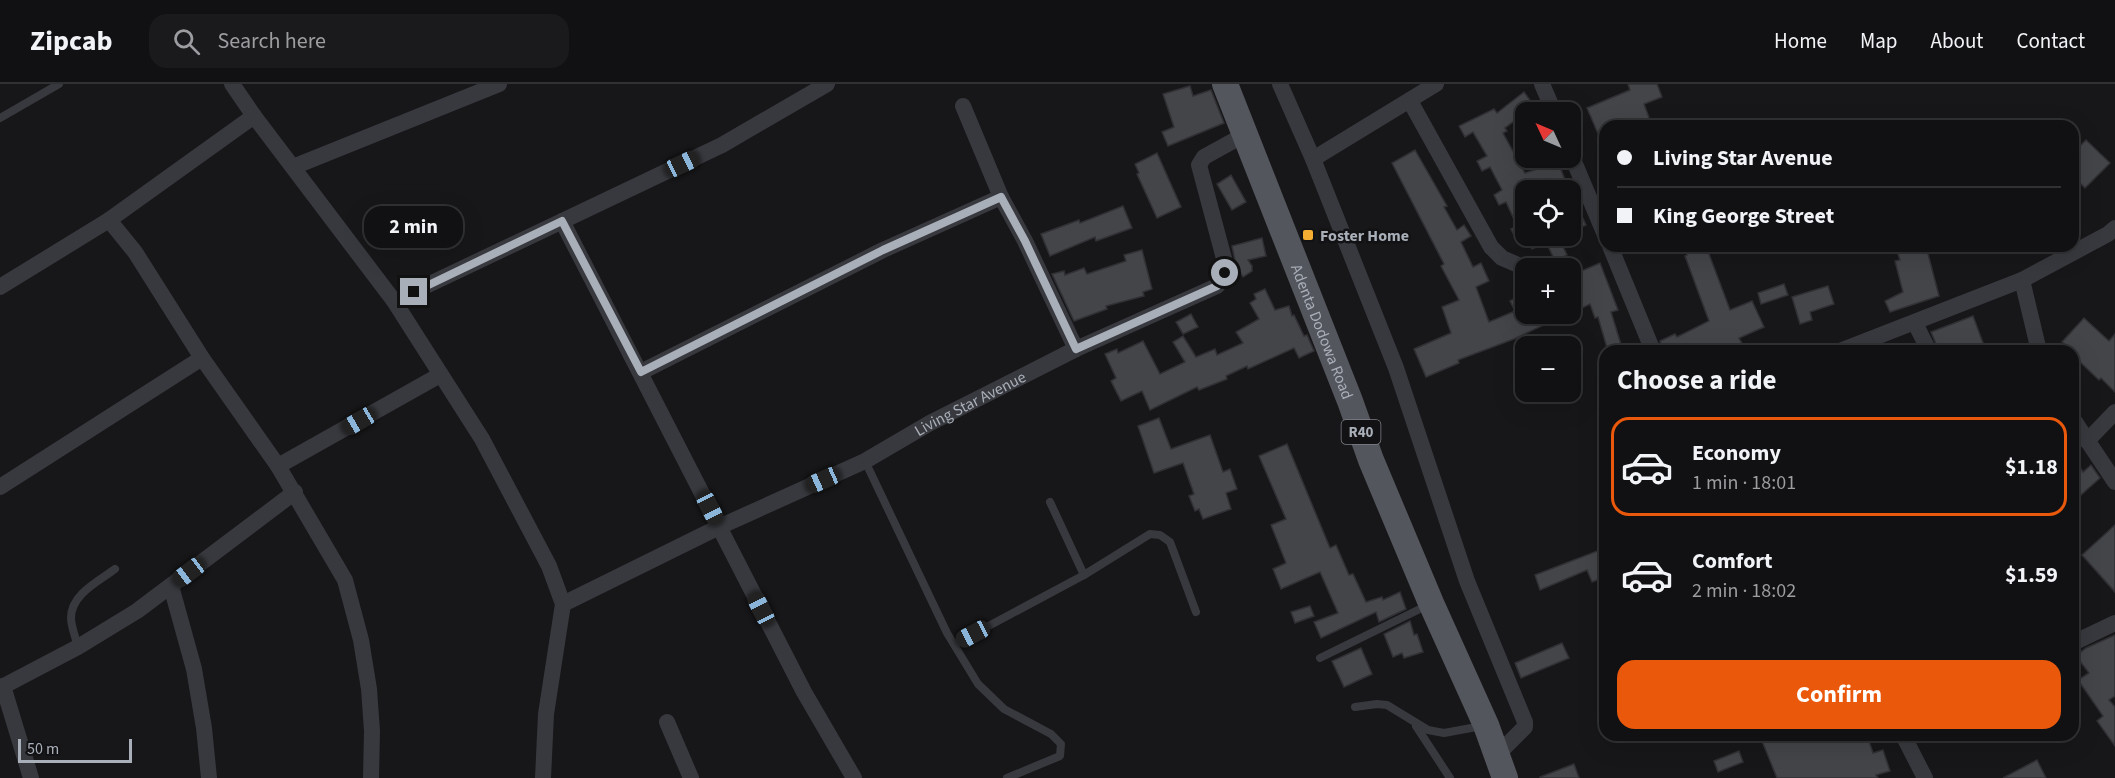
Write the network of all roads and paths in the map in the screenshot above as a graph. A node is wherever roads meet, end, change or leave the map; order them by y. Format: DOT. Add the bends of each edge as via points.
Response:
graph roads {
  1 [pos="59,84"];
  2 [pos="232,84"];
  3 [pos="499,84"];
  4 [pos="827,84"];
  5 [pos="1225,84"];
  6 [pos="1280,84"];
  7 [pos="1436,84"];
  8 [pos="1542,84"];
  9 [pos="1410,100"];
  10 [pos="1550,102"];
  11 [pos="963,106"];
  12 [pos="254,116"];
  13 [pos="0,118"];
  14 [pos="1244,135"];
  15 [pos="1313,159"];
  16 [pos="293,167"];
  17 [pos="1577,168"];
  18 [pos="1001,197"];
  19 [pos="109,220"];
  20 [pos="562,221"];
  21 [pos="1599,221"];
  22 [pos="2115,228"];
  23 [pos="2079,248"];
  24 [pos="1612,252"];
  25 [pos="2072,252"];
  26 [pos="1515,264"];
  27 [pos="2022,280"];
  28 [pos="0,287"];
  29 [pos="394,301"];
  30 [pos="1915,323"];
  31 [pos="1651,345"];
  32 [pos="1856,345"];
  33 [pos="1926,345"];
  34 [pos="2038,345"];
  35 [pos="1076,349"];
  36 [pos="202,358"];
  37 [pos="641,372"];
  38 [pos="440,375"];
  39 [pos="2115,412"];
  40 [pos="2079,428"];
  41 [pos="2087,441"];
  42 [pos="865,461"];
  43 [pos="278,466"];
  44 [pos="2115,482"];
  45 [pos="0,487"];
  46 [pos="295,492"];
  47 [pos="1050,502"];
  48 [pos="719,526"];
  49 [pos="115,569"];
  50 [pos="1084,575"];
  51 [pos="171,586"];
  52 [pos="1431,603"];
  53 [pos="563,604"];
  54 [pos="1196,612"];
  55 [pos="2115,623"];
  56 [pos="2079,640"];
  57 [pos="955,644"];
  58 [pos="78,647"];
  59 [pos="1320,658"];
  60 [pos="1,687"];
  61 [pos="1355,707"];
  62 [pos="667,722"];
  63 [pos="1414,722"];
  64 [pos="1486,725"];
  65 [pos="1906,741"];
  66 [pos="1500,767"];
  67 [pos="31,778"];
  68 [pos="209,778"];
  69 [pos="371,778"];
  70 [pos="543,778"];
  71 [pos="691,778"];
  72 [pos="854,778"];
  73 [pos="1007,778"];
  74 [pos="1450,778"];
  75 [pos="1925,778"];
  1 -- 13 [label="lane"];
  2 -- 12 [label="street"];
  3 -- 16 [label="street"];
  4 -- 20 [label="street" via="722,145"];
  5 -- 14 [label="main road, Adenta Dodowa Road / R40"];
  6 -- 15 [label="street"];
  7 -- 9 [label="street"];
  8 -- 10 [label="street"];
  9 -- 15 [label="street"];
  9 -- 26 [label="street" via="1491,247"];
  11 -- 18 [label="street"];
  12 -- 16 [label="street"];
  12 -- 19 [label="street"];
  14 -- 35 [label="street, Living Star Avenue" via="1204,157 1199,165 1226,266 1222,280 1217,286"];
  14 -- 52 [label="main road, Adenta Dodowa Road / R40"];
  15 -- 66 [label="street" via="1395,368 1467,581 1525,722"];
  16 -- 29 [label="street"];
  17 -- 21 [label="street"];
  18 -- 35 [label="street"];
  18 -- 37 [label="street" via="883,250"];
  19 -- 28 [label="street"];
  19 -- 36 [label="street" via="135,252"];
  20 -- 29 [label="street"];
  20 -- 37 [label="street"];
  22 -- 23 [label="street"];
  24 -- 31 [label="street"];
  25 -- 27 [label="street"];
  27 -- 30 [label="street"];
  27 -- 34 [label="street"];
  29 -- 38 [label="street"];
  30 -- 32 [label="street"];
  30 -- 33 [label="street"];
  35 -- 42 [label="street, Living Star Avenue" via="930,423"];
  36 -- 43 [label="street"];
  36 -- 45 [label="street"];
  37 -- 48 [label="street"];
  38 -- 43 [label="street"];
  38 -- 53 [label="street" via="482,440 549,566"];
  39 -- 41 [label="street"];
  40 -- 41 [label="street"];
  41 -- 44 [label="street"];
  42 -- 48 [label="street, Living Star Avenue"];
  42 -- 57 [label="lane"];
  43 -- 46 [label="street"];
  46 -- 51 [label="street"];
  46 -- 69 [label="street" via="345,580 361,640 369,689"];
  47 -- 50 [label="lane"];
  48 -- 53 [label="street, Living Star Avenue"];
  48 -- 72 [label="street" via="804,692"];
  49 -- 58 [label="lane" via="74,603 71,619"];
  50 -- 54 [label="lane" via="1150,534 1160,535 1170,542"];
  50 -- 57 [label="lane"];
  51 -- 58 [label="street"];
  51 -- 68 [label="street" via="194,669"];
  52 -- 59 [label="lane"];
  52 -- 64 [label="main road, Adenta Dodowa Road / R40"];
  53 -- 70 [label="street" via="546,714"];
  55 -- 56 [label="street"];
  57 -- 73 [label="lane" via="978,684 1004,709 1051,734 1061,744 1060,756"];
  58 -- 60 [label="street"];
  60 -- 67 [label="street"];
  61 -- 63 [label="lane" via="1387,705"];
  62 -- 71 [label="street"];
  63 -- 64 [label="lane" via="1444,733"];
  63 -- 74 [label="lane"];
  64 -- 66 [label="main road, Adenta Dodowa Road / R40"];
  65 -- 75 [label="street"];
}
